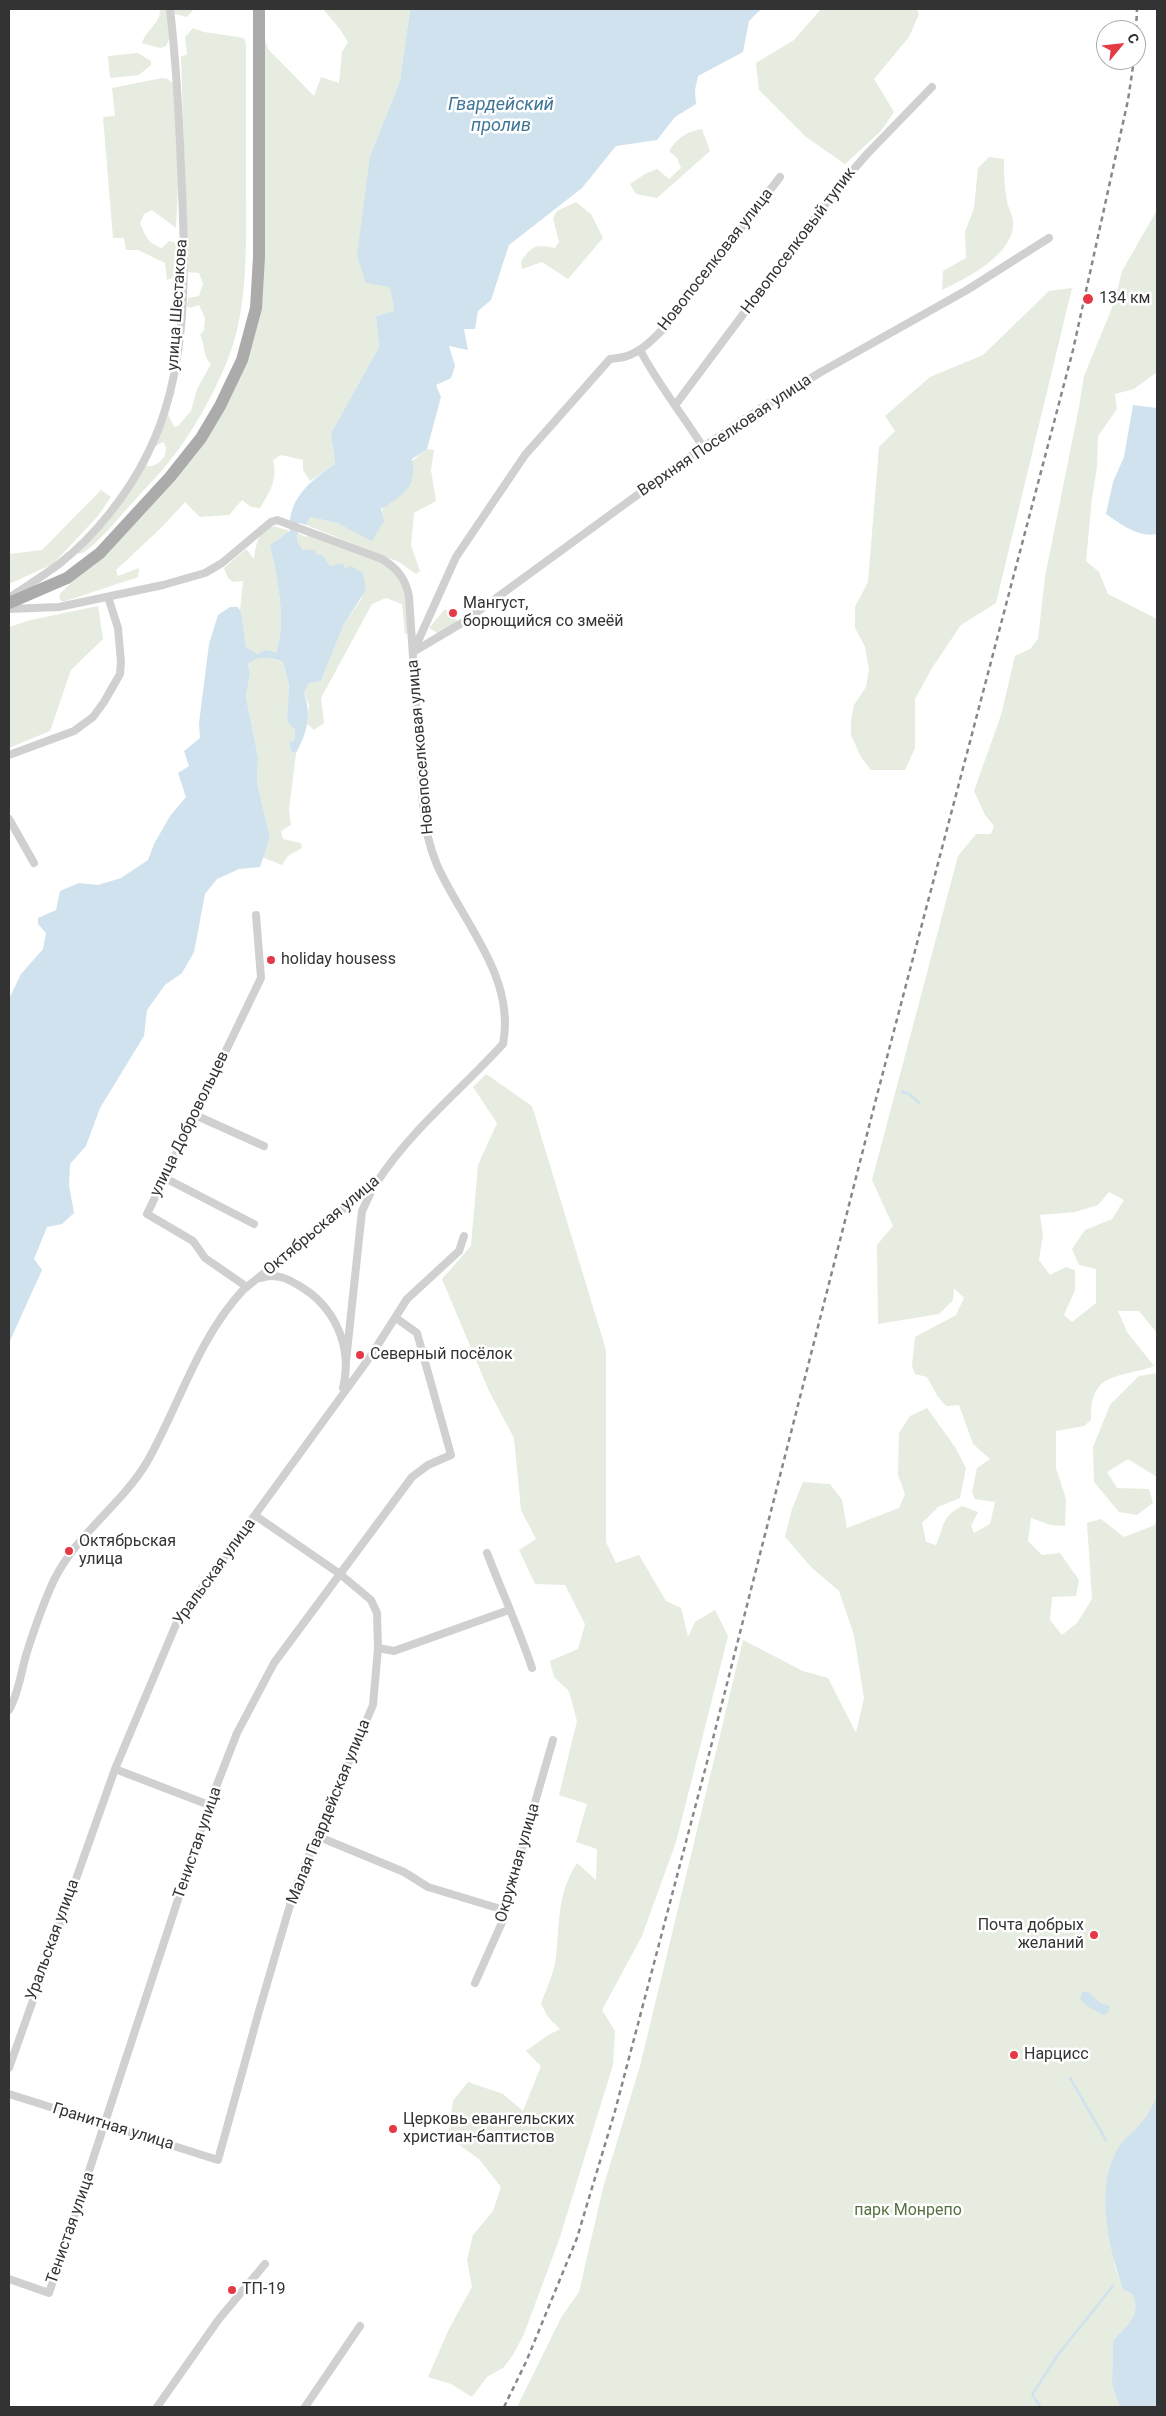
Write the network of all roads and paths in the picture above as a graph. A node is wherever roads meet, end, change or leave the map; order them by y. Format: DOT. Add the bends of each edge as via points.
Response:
graph roads {
  1 [pos="170,9"];
  2 [pos="259,9"];
  3 [pos="932,87"];
  4 [pos="780,177"];
  5 [pos="1049,238"];
  6 [pos="640,350"];
  7 [pos="676,404"];
  8 [pos="703,447"];
  9 [pos="108,597"];
  10 [pos="9,598"];
  11 [pos="9,603"];
  12 [pos="9,609"];
  13 [pos="413,652"];
  14 [pos="9,755"];
  15 [pos="9,819"];
  16 [pos="34,863"];
  17 [pos="256,915"];
  18 [pos="503,1044"];
  19 [pos="195,1115"];
  20 [pos="264,1146"];
  21 [pos="164,1178"];
  22 [pos="378,1182"];
  23 [pos="254,1224"];
  24 [pos="464,1236"];
  25 [pos="259,1279"];
  26 [pos="248,1287"];
  27 [pos="396,1318"];
  28 [pos="346,1361"];
  29 [pos="341,1394"];
  30 [pos="256,1516"];
  31 [pos="487,1553"];
  32 [pos="340,1574"];
  33 [pos="508,1610"];
  34 [pos="378,1648"];
  35 [pos="532,1668"];
  36 [pos="9,1710"];
  37 [pos="553,1740"];
  38 [pos="115,1769"];
  39 [pos="209,1805"];
  40 [pos="317,1836"];
  41 [pos="504,1910"];
  42 [pos="475,1983"];
  43 [pos="9,2068"];
  44 [pos="9,2094"];
  45 [pos="106,2124"];
  46 [pos="218,2160"];
  47 [pos="265,2264"];
  48 [pos="9,2279"];
  49 [pos="360,2326"];
  50 [pos="157,2407"];
  51 [pos="305,2407"];
  1 -- 10 [label="street, улица Шестакова" via="177,71 184,271 178,359 163,418 134,478 93,532 60,563"];
  2 -- 11 [label="main road" via="259,257 256,308 242,360 201,438 100,553 67,578"];
  3 -- 7 [label="street, Новопоселковый тупик" via="844,181"];
  4 -- 6 [label="street, Новопоселковая улица" via="668,324"];
  5 -- 8 [label="street, Верхняя Поселковая улица" via="967,290 798,385"];
  6 -- 7 [label="street" via="652,373"];
  6 -- 13 [label="street, Новопоселковая улица" via="626,357 610,359 525,455 456,557"];
  7 -- 8 [label="street"];
  8 -- 13 [label="street, Верхняя Поселковая улица" via="462,623"];
  9 -- 12 [label="street" via="59,607"];
  9 -- 13 [label="street" via="205,573 272,522 283,520 382,559 398,571 408,591"];
  9 -- 14 [label="street" via="118,628 121,662 120,674 104,702 93,717 74,731"];
  13 -- 18 [label="street, Новопоселковая улица" via="414,704 428,838 437,865 496,977 506,1027"];
  15 -- 16 [label="street"];
  17 -- 19 [label="street, улица Добровольцев" via="260,978"];
  18 -- 22 [label="street, Октябрьская улица" via="410,1138"];
  19 -- 20 [label="street"];
  19 -- 21 [label="street, улица Добровольцев"];
  21 -- 23 [label="street"];
  21 -- 26 [label="street, улица Добровольцев" via="147,1214 193,1241 205,1258"];
  22 -- 25 [label="street, Октябрьская улица"];
  22 -- 28 [label="street" via="362,1211"];
  24 -- 27 [label="street, Уральская улица" via="459,1251 407,1299"];
  25 -- 26 [label="street, Октябрьская улица"];
  25 -- 28 [label="street" via="270,1276 285,1278 318,1299 331,1313 339,1330"];
  26 -- 36 [label="street, Октябрьская улица" via="229,1306 198,1355 146,1462 78,1544 56,1576"];
  27 -- 29 [label="street, Уральская улица"];
  27 -- 32 [label="street, Тенистая улица" via="417,1333 451,1455 428,1465 412,1477"];
  28 -- 29 [label="street"];
  29 -- 30 [label="street, Уральская улица"];
  30 -- 32 [label="street, Малая Гвардейская улица"];
  30 -- 38 [label="street, Уральская улица" via="176,1622"];
  31 -- 33 [label="street"];
  32 -- 34 [label="street, Малая Гвардейская улица" via="371,1600 377,1612"];
  32 -- 39 [label="street, Тенистая улица" via="274,1664 237,1733"];
  33 -- 34 [label="street" via="394,1651"];
  33 -- 35 [label="street"];
  34 -- 40 [label="street, Малая Гвардейская улица" via="373,1705"];
  37 -- 41 [label="street, Окружная улица"];
  38 -- 39 [label="street"];
  38 -- 43 [label="street, Уральская улица"];
  39 -- 45 [label="street, Тенистая улица"];
  40 -- 41 [label="street" via="404,1872 428,1887"];
  40 -- 46 [label="street, Малая Гвардейская улица" via="295,1888"];
  41 -- 42 [label="street, Окружная улица" via="503,1920"];
  44 -- 45 [label="street, Гранитная улица"];
  45 -- 46 [label="street, Гранитная улица"];
  45 -- 48 [label="street, Тенистая улица" via="49,2293"];
  47 -- 50 [label="street" via="219,2319"];
  49 -- 51 [label="street"];
}
